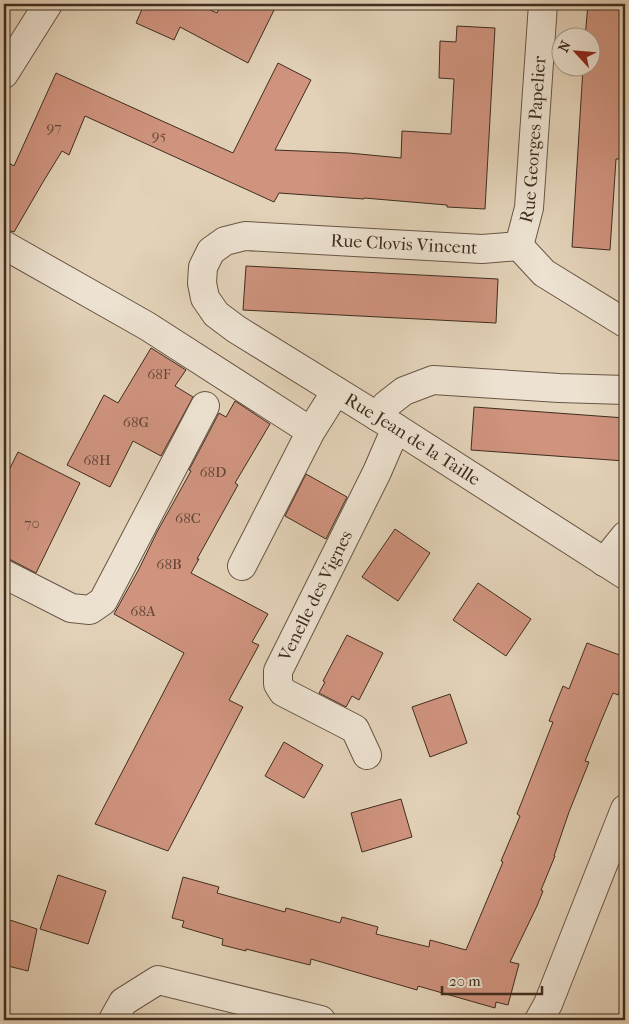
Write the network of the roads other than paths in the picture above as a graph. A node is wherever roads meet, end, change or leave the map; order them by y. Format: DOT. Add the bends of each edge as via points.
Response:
graph roads {
  1 [pos="48,4"];
  2 [pos="542,4"];
  3 [pos="4,74"];
  4 [pos="4,245"];
  5 [pos="519,246"];
  6 [pos="204,298"];
  7 [pos="625,323"];
  8 [pos="625,390"];
  9 [pos="336,391"];
  10 [pos="205,406"];
  11 [pos="387,422"];
  12 [pos="301,425"];
  13 [pos="625,536"];
  14 [pos="242,566"];
  15 [pos="615,568"];
  16 [pos="4,574"];
  17 [pos="367,755"];
  18 [pos="625,810"];
  19 [pos="113,1020"];
  20 [pos="321,1020"];
  21 [pos="539,1020"];
  1 -- 3 [label="street"];
  2 -- 5 [label="street, Rue Georges Papelier" via="529,208"];
  4 -- 12 [label="street" via="147,326"];
  5 -- 6 [label="street, Rue Clovis Vincent" via="482,249 245,236 224,241 211,251 202,267"];
  5 -- 7 [label="street" via="544,272"];
  6 -- 9 [label="street, Rue Jean de la Taille" via="216,314 236,329"];
  8 -- 11 [label="street" via="433,380 404,392 386,405"];
  9 -- 11 [label="street, Rue Jean de la Taille"];
  9 -- 14 [label="street" via="310,431"];
  10 -- 16 [label="street" via="103,601 90,610 71,608"];
  11 -- 15 [label="street, Rue Jean de la Taille"];
  11 -- 17 [label="street, Venelle des Vignes" via="377,472 278,671 278,684 284,692 355,729"];
  13 -- 15 [label="street"];
  18 -- 21 [label="street"];
  19 -- 20 [label="street" via="123,1002 158,980"];
}
